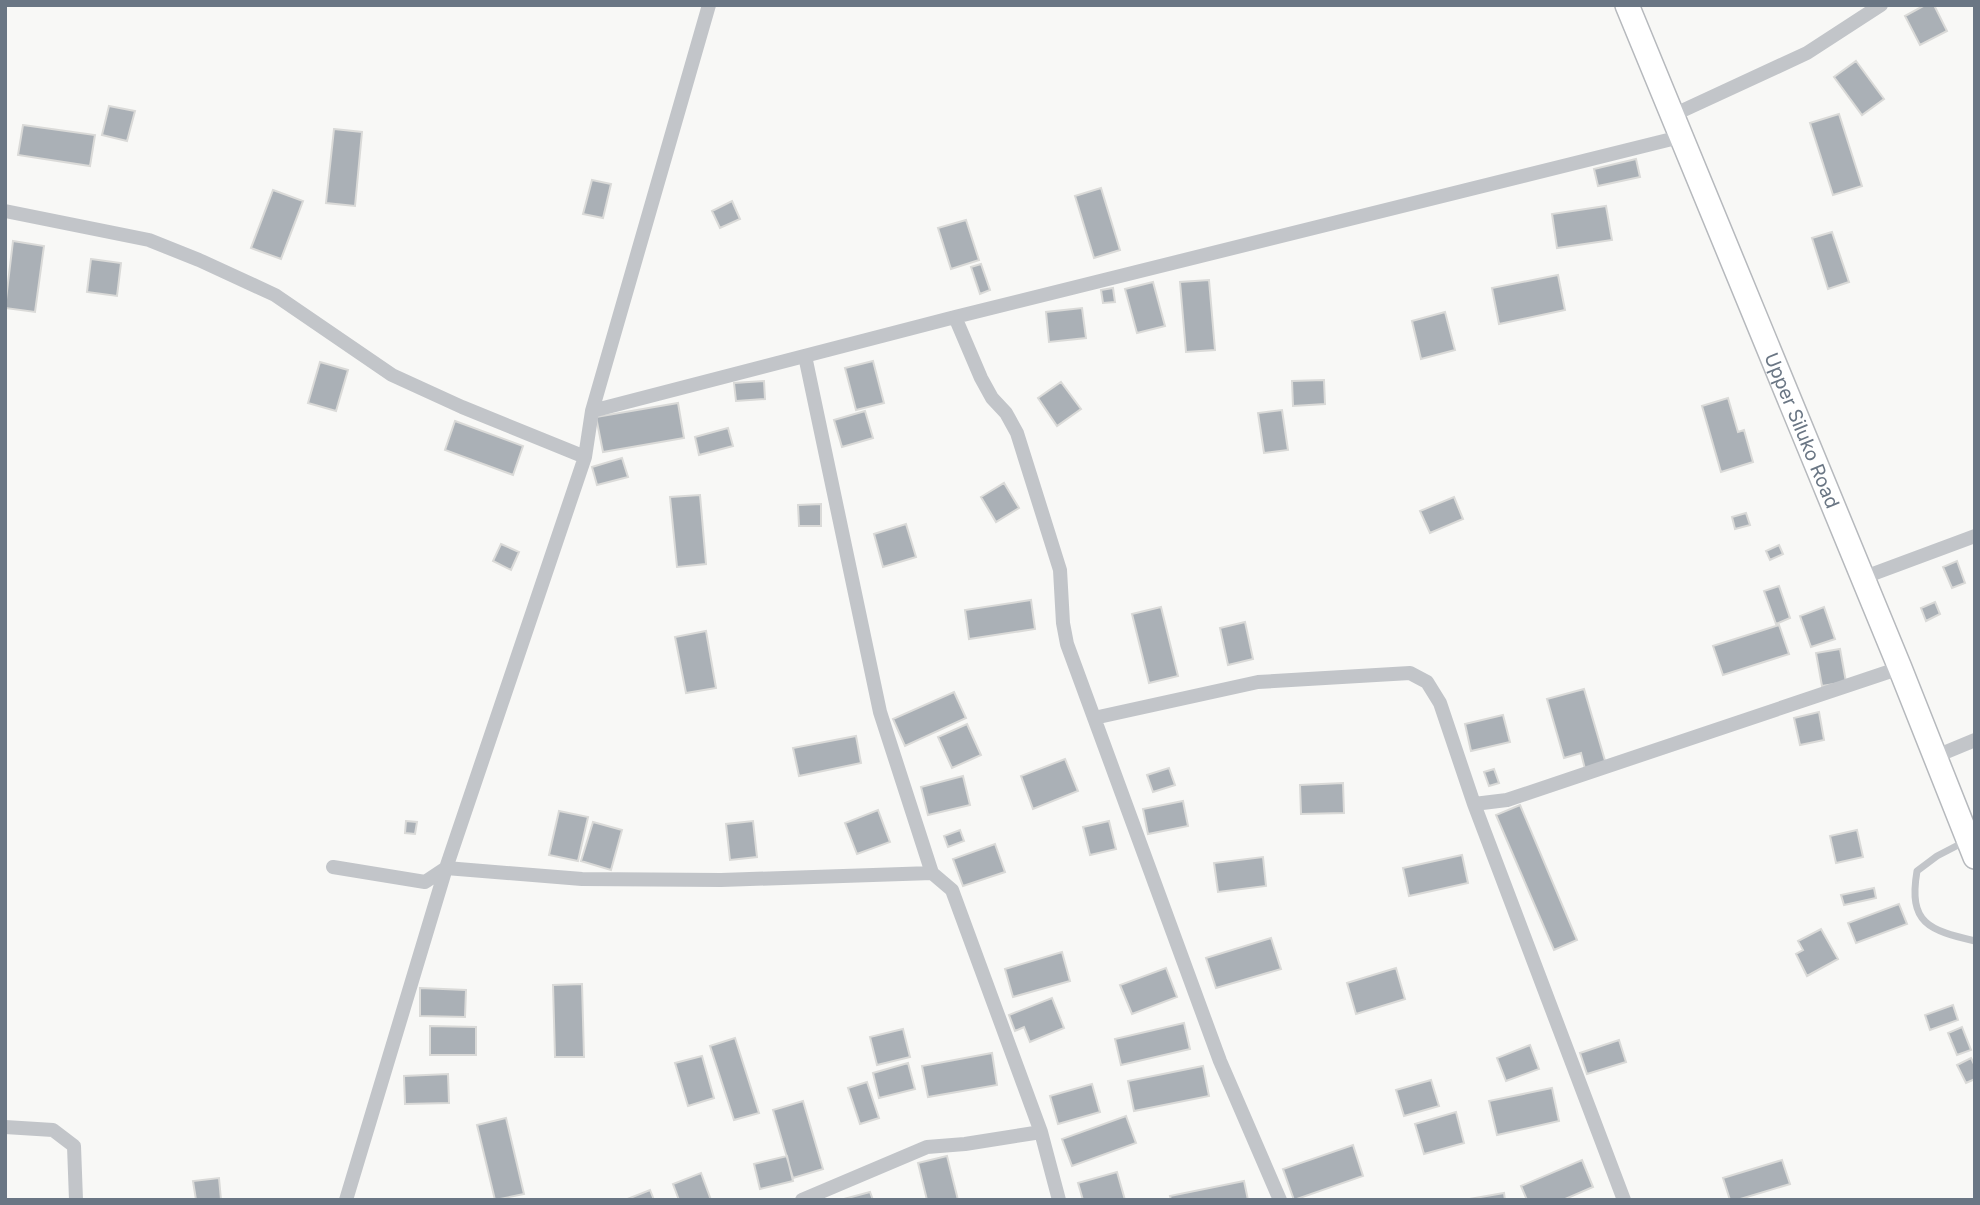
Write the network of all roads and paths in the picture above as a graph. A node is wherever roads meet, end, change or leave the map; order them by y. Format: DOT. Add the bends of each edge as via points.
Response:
graph roads {
  1 [pos="709,5"];
  2 [pos="1627,5"];
  3 [pos="1881,5"];
  4 [pos="1677,126"];
  5 [pos="5,211"];
  6 [pos="955,317"];
  7 [pos="806,356"];
  8 [pos="592,411"];
  9 [pos="585,457"];
  10 [pos="1975,536"];
  11 [pos="1862,578"];
  12 [pos="1900,668"];
  13 [pos="1094,718"];
  14 [pos="1975,740"];
  15 [pos="1934,757"];
  16 [pos="1474,804"];
  17 [pos="1971,848"];
  18 [pos="333,867"];
  19 [pos="446,868"];
  20 [pos="932,873"];
  21 [pos="1975,941"];
  22 [pos="5,1127"];
  23 [pos="1041,1132"];
  24 [pos="76,1200"];
  25 [pos="346,1200"];
  26 [pos="802,1200"];
  27 [pos="1059,1200"];
  28 [pos="1280,1200"];
  29 [pos="1624,1200"];
  1 -- 8 [label="street"];
  2 -- 4 [label="main road, Upper Siluko Road"];
  3 -- 4 [label="street" via="1807,53"];
  4 -- 6 [label="street"];
  4 -- 11 [label="main road, Upper Siluko Road"];
  5 -- 9 [label="street" via="149,240 199,260 275,295 392,375"];
  6 -- 7 [label="street"];
  6 -- 13 [label="street" via="981,378 1017,433 1060,570 1067,644"];
  7 -- 8 [label="street"];
  7 -- 20 [label="street" via="880,712"];
  8 -- 9 [label="street"];
  9 -- 19 [label="street"];
  10 -- 11 [label="street"];
  11 -- 12 [label="main road, Upper Siluko Road"];
  12 -- 15 [label="main road, Upper Siluko Road"];
  12 -- 16 [label="street" via="1507,800"];
  13 -- 16 [label="street" via="1258,682 1410,673 1427,682 1440,703"];
  13 -- 28 [label="street" via="1220,1061"];
  14 -- 15 [label="street"];
  15 -- 17 [label="main road, Upper Siluko Road"];
  16 -- 29 [label="street"];
  17 -- 21 [label="lane" via="1937,856 1917,871 1913,893 1922,921 1940,933"];
  18 -- 19 [label="street" via="425,882"];
  19 -- 20 [label="street" via="596,879"];
  19 -- 25 [label="street"];
  20 -- 23 [label="street" via="952,890"];
  22 -- 24 [label="street" via="53,1130 74,1146"];
  23 -- 26 [label="street" via="927,1147"];
  23 -- 27 [label="street"];
}
